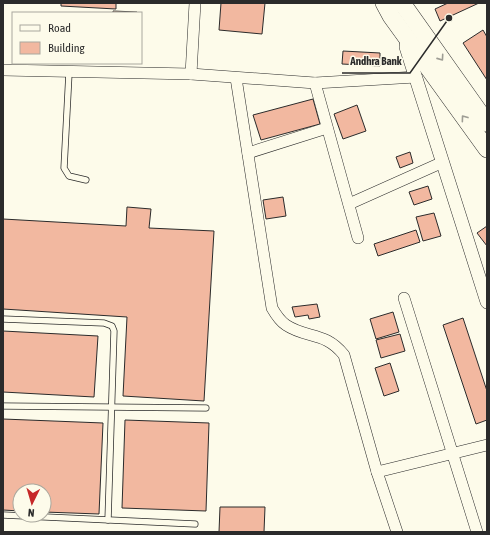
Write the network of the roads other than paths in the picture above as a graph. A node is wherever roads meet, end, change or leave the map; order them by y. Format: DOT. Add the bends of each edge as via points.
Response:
graph roads {
  1 [pos="195,3"];
  2 [pos="384,3"];
  3 [pos="407,5"];
  4 [pos="407,38"];
  5 [pos="3,70"];
  6 [pos="68,73"];
  7 [pos="191,74"];
  8 [pos="416,77"];
  9 [pos="236,78"];
  10 [pos="315,83"];
  11 [pos="487,123"];
  12 [pos="327,128"];
  13 [pos="487,149"];
  14 [pos="248,154"];
  15 [pos="443,162"];
  16 [pos="86,180"];
  17 [pos="348,204"];
  18 [pos="358,238"];
  19 [pos="404,298"];
  20 [pos="487,302"];
  21 [pos="3,319"];
  22 [pos="3,406"];
  23 [pos="112,407"];
  24 [pos="206,408"];
  25 [pos="487,445"];
  26 [pos="452,453"];
  27 [pos="377,472"];
  28 [pos="3,515"];
  29 [pos="108,520"];
  30 [pos="195,524"];
  31 [pos="397,532"];
  32 [pos="477,532"];
  1 -- 7 [label="street"];
  2 -- 4 [label="main road"];
  3 -- 11 [label="main road, one-way"];
  4 -- 8 [label="street" via="406,47"];
  13 -- 4 [label="main road, one-way"];
  5 -- 6 [label="street"];
  6 -- 7 [label="street"];
  6 -- 16 [label="lane" via="64,168 69,176"];
  7 -- 9 [label="street"];
  8 -- 10 [label="street"];
  8 -- 15 [label="street"];
  9 -- 10 [label="street"];
  9 -- 14 [label="street"];
  10 -- 12 [label="street"];
  12 -- 14 [label="street"];
  12 -- 17 [label="street"];
  14 -- 27 [label="street" via="272,308 279,319 288,326 327,340 336,345 344,355"];
  15 -- 17 [label="street"];
  15 -- 20 [label="street"];
  17 -- 18 [label="street"];
  19 -- 26 [label="street"];
  21 -- 23 [label="lane" via="110,324 114,331"];
  22 -- 23 [label="lane"];
  23 -- 24 [label="lane"];
  23 -- 29 [label="lane"];
  25 -- 26 [label="street"];
  26 -- 27 [label="street"];
  26 -- 32 [label="street"];
  27 -- 31 [label="street"];
  28 -- 29 [label="lane"];
  29 -- 30 [label="lane"];
}
